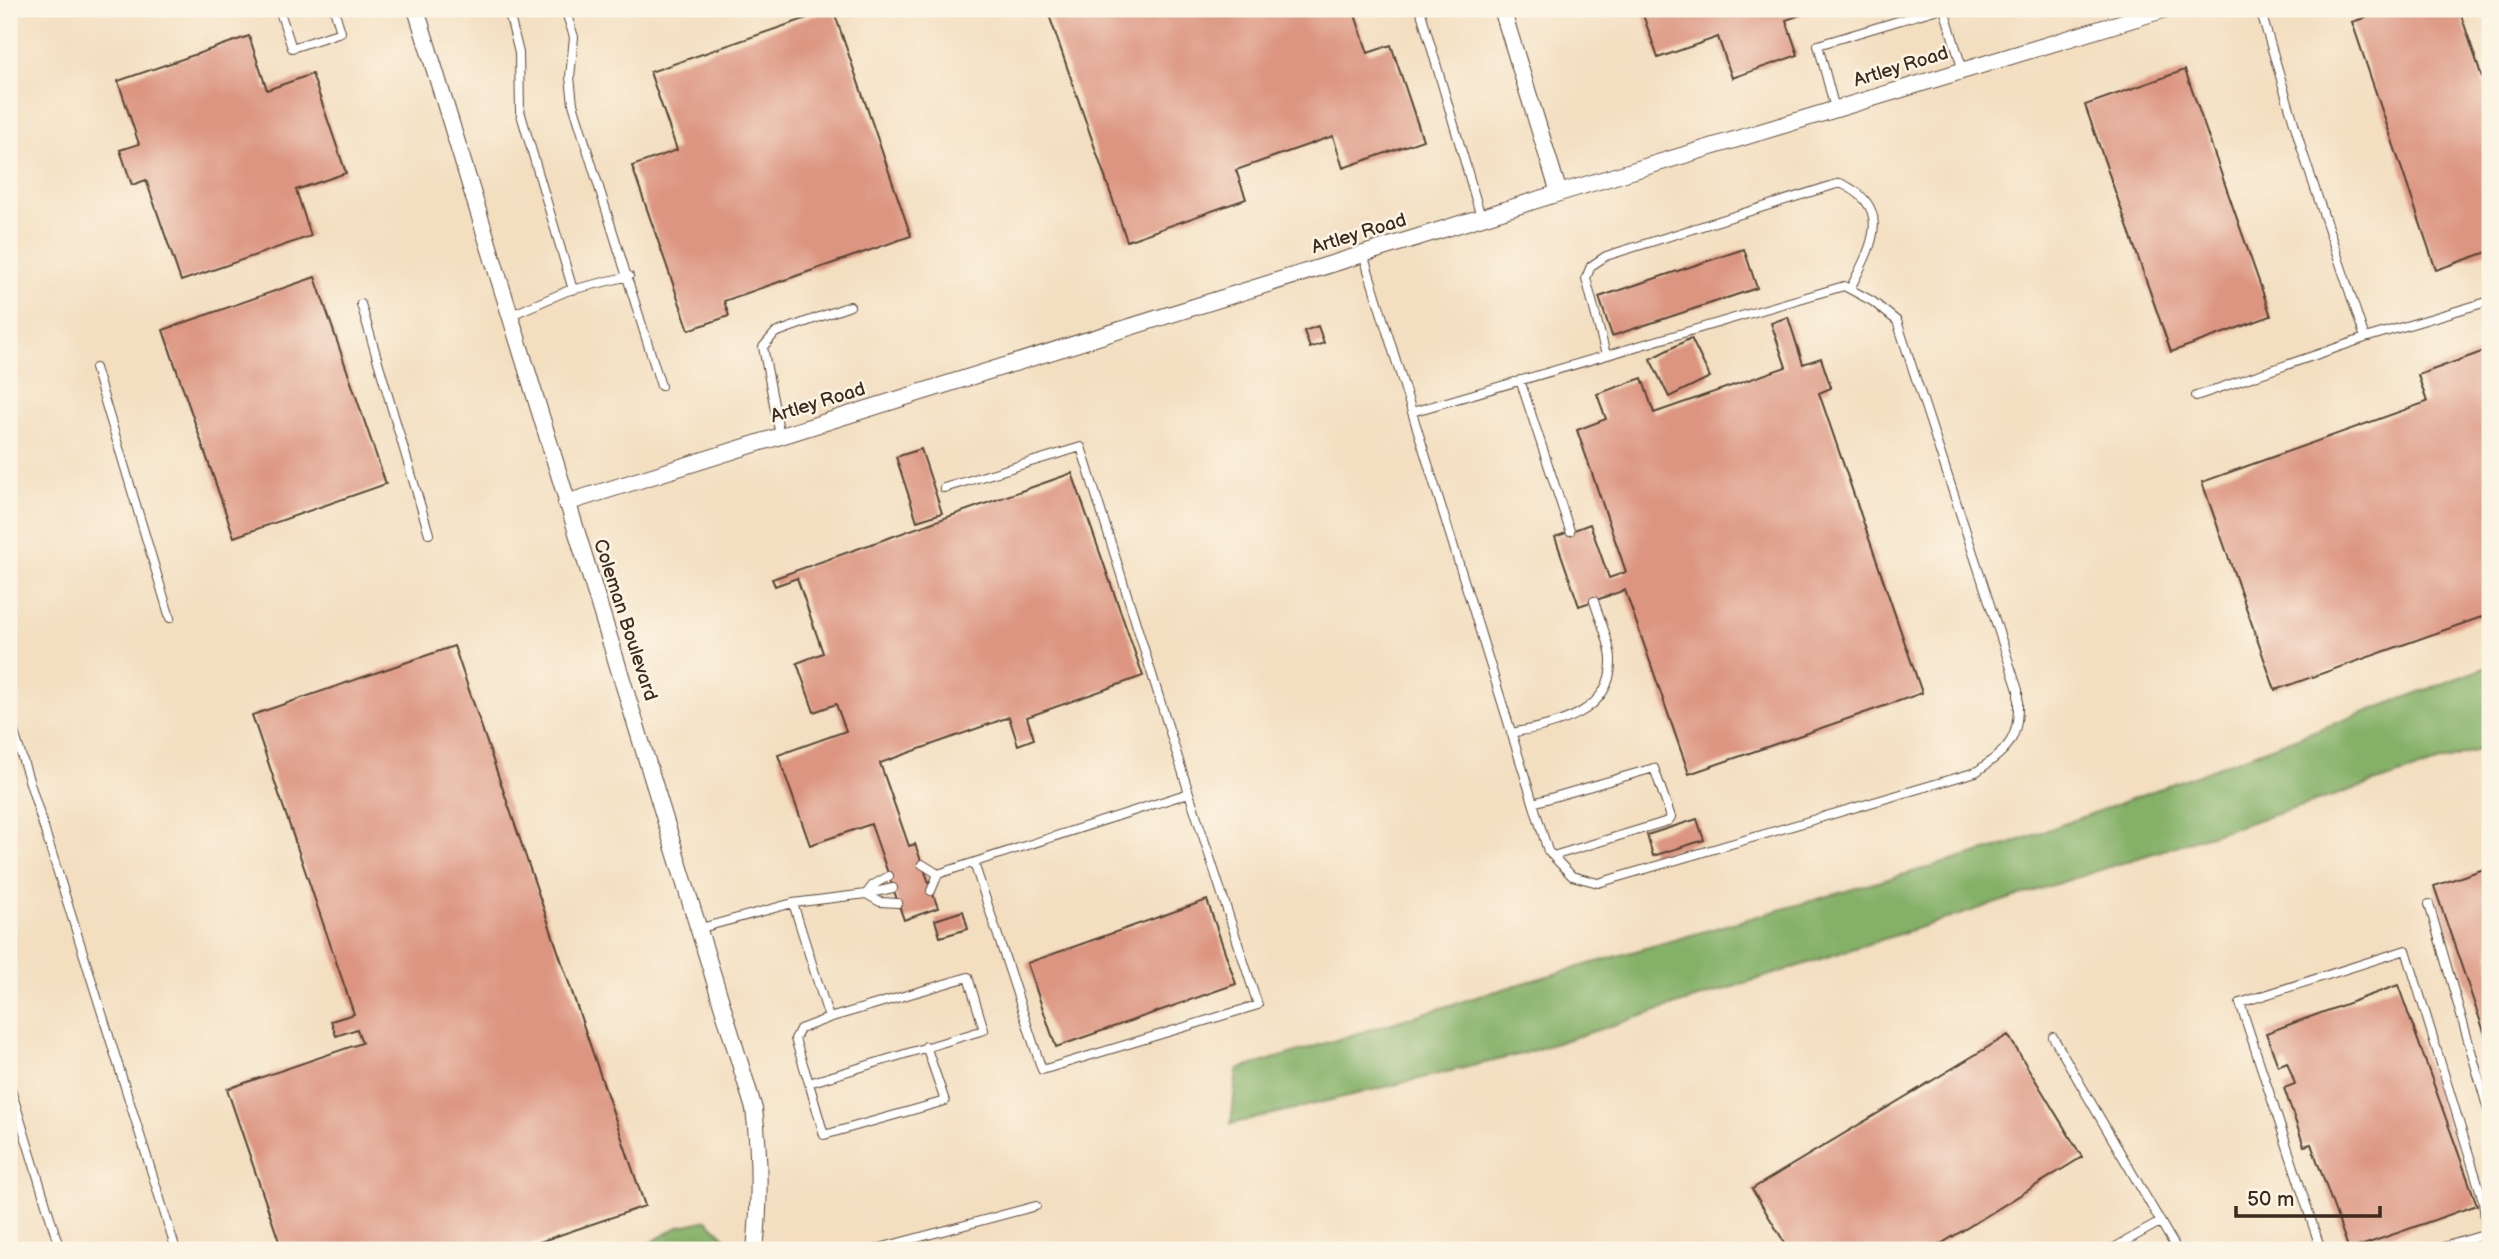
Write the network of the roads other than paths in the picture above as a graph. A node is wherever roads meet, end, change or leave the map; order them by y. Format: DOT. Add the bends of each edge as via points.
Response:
graph roads {
  1 [pos="279,9"];
  2 [pos="334,9"];
  3 [pos="416,9"];
  4 [pos="508,9"];
  5 [pos="565,9"];
  6 [pos="1420,9"];
  7 [pos="1502,9"];
  8 [pos="1938,9"];
  9 [pos="1944,9"];
  10 [pos="2166,9"];
  11 [pos="2260,9"];
  12 [pos="1963,71"];
  13 [pos="1835,109"];
  14 [pos="1559,193"];
  15 [pos="1481,217"];
  16 [pos="1363,254"];
  17 [pos="629,276"];
  18 [pos="573,289"];
  19 [pos="1850,289"];
  20 [pos="2490,301"];
  21 [pos="361,304"];
  22 [pos="850,306"];
  23 [pos="509,316"];
  24 [pos="2364,338"];
  25 [pos="1606,355"];
  26 [pos="95,368"];
  27 [pos="1520,380"];
  28 [pos="661,386"];
  29 [pos="2196,396"];
  30 [pos="1412,412"];
  31 [pos="780,436"];
  32 [pos="944,488"];
  33 [pos="566,503"];
  34 [pos="1570,531"];
  35 [pos="429,534"];
  36 [pos="1594,601"];
  37 [pos="170,618"];
  38 [pos="9,716"];
  39 [pos="1511,733"];
  40 [pos="1189,793"];
  41 [pos="1533,803"];
  42 [pos="1553,856"];
  43 [pos="974,863"];
  44 [pos="922,864"];
  45 [pos="939,874"];
  46 [pos="889,876"];
  47 [pos="927,878"];
  48 [pos="893,888"];
  49 [pos="931,891"];
  50 [pos="866,894"];
  51 [pos="793,903"];
  52 [pos="898,903"];
  53 [pos="2429,904"];
  54 [pos="701,928"];
  55 [pos="829,1018"];
  56 [pos="2053,1037"];
  57 [pos="926,1046"];
  58 [pos="9,1083"];
  59 [pos="809,1083"];
  60 [pos="2490,1117"];
  61 [pos="1037,1206"];
  62 [pos="2160,1222"];
  63 [pos="2487,1234"];
  64 [pos="60,1250"];
  65 [pos="176,1250"];
  66 [pos="755,1250"];
  67 [pos="872,1250"];
  68 [pos="2110,1250"];
  69 [pos="2177,1250"];
  70 [pos="2320,1250"];
  71 [pos="2433,1250"];
  72 [pos="2488,1250"];
  1 -- 2 [label="lane" via="292,48 341,32"];
  3 -- 23 [label="street, Coleman Boulevard"];
  4 -- 18 [label="lane" via="519,53 520,111"];
  5 -- 17 [label="lane" via="574,37 573,104"];
  6 -- 15 [label="lane"];
  7 -- 14 [label="street"];
  8 -- 13 [label="lane" via="1818,45"];
  9 -- 12 [label="lane"];
  10 -- 12 [label="street, Artley Road"];
  11 -- 24 [label="lane"];
  12 -- 13 [label="street, Artley Road"];
  13 -- 14 [label="street, Artley Road"];
  14 -- 15 [label="street, Artley Road"];
  15 -- 16 [label="street, Artley Road"];
  16 -- 30 [label="lane"];
  16 -- 31 [label="street, Artley Road"];
  17 -- 18 [label="lane"];
  17 -- 28 [label="lane"];
  18 -- 23 [label="lane"];
  19 -- 25 [label="lane" via="1844,286"];
  19 -- 25 [label="lane" via="1872,245 1875,219 1867,201 1840,183 1606,256 1591,266 1586,278"];
  19 -- 42 [label="lane" via="1897,321 1912,361 2018,690 2015,732 2006,750 1976,772 1598,884 1572,876"];
  20 -- 24 [label="lane"];
  21 -- 35 [label="lane"];
  22 -- 31 [label="lane" via="775,333 763,347"];
  23 -- 33 [label="street, Coleman Boulevard"];
  24 -- 29 [label="lane"];
  25 -- 27 [label="lane"];
  26 -- 37 [label="lane"];
  27 -- 30 [label="lane"];
  27 -- 34 [label="lane"];
  30 -- 39 [label="lane"];
  31 -- 33 [label="street, Artley Road"];
  32 -- 40 [label="lane" via="1081,447"];
  33 -- 54 [label="street, Coleman Boulevard"];
  36 -- 39 [label="lane" via="1611,659 1607,681 1596,701 1560,724"];
  38 -- 65 [label="lane"];
  39 -- 41 [label="lane"];
  40 -- 43 [label="lane"];
  40 -- 43 [label="lane" via="1258,1005 1042,1070"];
  41 -- 42 [label="lane"];
  41 -- 42 [label="lane" via="1654,768 1671,817 1668,821"];
  43 -- 45 [label="lane"];
  44 -- 45 [label="lane"];
  45 -- 47 [label="lane"];
  45 -- 49 [label="lane"];
  46 -- 50 [label="lane"];
  48 -- 50 [label="lane"];
  50 -- 51 [label="lane"];
  50 -- 52 [label="lane" via="880,902"];
  51 -- 54 [label="lane"];
  51 -- 55 [label="lane"];
  53 -- 60 [label="lane"];
  54 -- 66 [label="street, Coleman Boulevard" via="754,1109 758,1140"];
  55 -- 57 [label="lane" via="968,977 984,1030"];
  55 -- 59 [label="lane" via="800,1029 795,1039"];
  56 -- 62 [label="lane"];
  57 -- 59 [label="lane"];
  57 -- 59 [label="lane" via="945,1101 824,1135"];
  58 -- 64 [label="lane"];
  61 -- 67 [label="lane"];
  62 -- 68 [label="lane"];
  62 -- 69 [label="lane"];
  63 -- 70 [label="lane" via="2483,1200 2406,950 2240,1003"];
  63 -- 71 [label="lane"];
  63 -- 72 [label="lane"];
}
